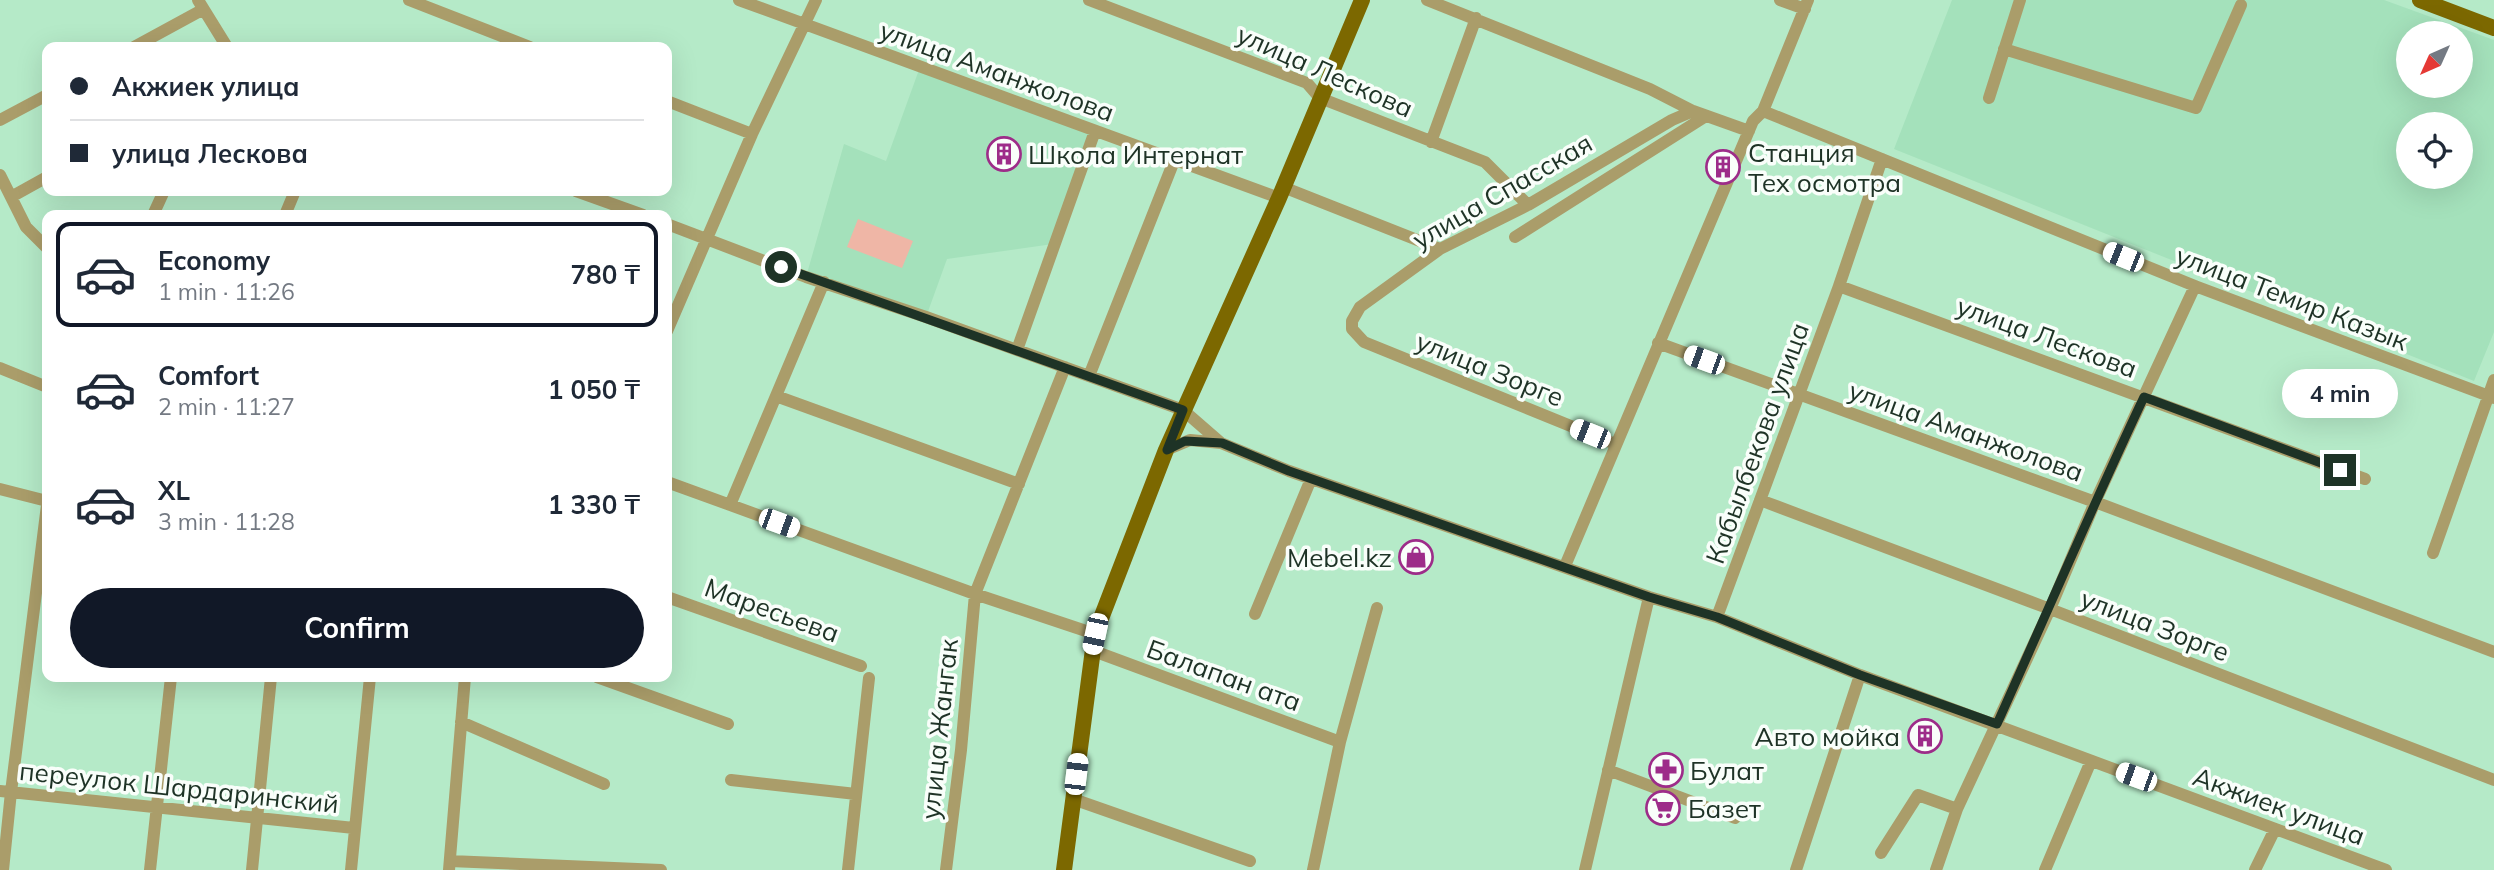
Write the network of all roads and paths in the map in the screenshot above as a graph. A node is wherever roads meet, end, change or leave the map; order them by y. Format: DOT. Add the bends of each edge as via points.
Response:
graph roads {
  1 [pos="409,0"];
  2 [pos="739,0"];
  3 [pos="816,0"];
  4 [pos="1089,0"];
  5 [pos="1362,0"];
  6 [pos="1427,0"];
  7 [pos="1780,0"];
  8 [pos="2020,0"];
  9 [pos="2420,0"];
  10 [pos="200,5"];
  11 [pos="1807,5"];
  12 [pos="2241,5"];
  13 [pos="1476,18"];
  14 [pos="805,25"];
  15 [pos="2494,28"];
  16 [pos="142,42"];
  17 [pos="224,42"];
  18 [pos="517,42"];
  19 [pos="2004,49"];
  20 [pos="42,97"];
  21 [pos="1320,98"];
  22 [pos="1989,98"];
  23 [pos="672,103"];
  24 [pos="1693,111"];
  25 [pos="1763,111"];
  26 [pos="1706,116"];
  27 [pos="0,120"];
  28 [pos="1095,131"];
  29 [pos="1749,131"];
  30 [pos="752,134"];
  31 [pos="1431,142"];
  32 [pos="1882,159"];
  33 [pos="1174,162"];
  34 [pos="0,174"];
  35 [pos="42,180"];
  36 [pos="1281,193"];
  37 [pos="590,196"];
  38 [pos="11,197"];
  39 [pos="1528,205"];
  40 [pos="629,210"];
  41 [pos="672,226"];
  42 [pos="1516,237"];
  43 [pos="707,239"];
  44 [pos="42,243"];
  45 [pos="1440,249"];
  46 [pos="824,282"];
  47 [pos="1839,286"];
  48 [pos="2195,286"];
  49 [pos="672,320"];
  50 [pos="1352,329"];
  51 [pos="1658,343"];
  52 [pos="1017,349"];
  53 [pos="1065,367"];
  54 [pos="0,368"];
  55 [pos="1089,376"];
  56 [pos="2494,380"];
  57 [pos="42,385"];
  58 [pos="1798,394"];
  59 [pos="776,396"];
  60 [pos="2144,397"];
  61 [pos="2491,397"];
  62 [pos="1183,410"];
  63 [pos="1222,443"];
  64 [pos="1615,444"];
  65 [pos="1167,450"];
  66 [pos="1311,479"];
  67 [pos="2365,479"];
  68 [pos="672,484"];
  69 [pos="1019,484"];
  70 [pos="0,489"];
  71 [pos="1760,500"];
  72 [pos="42,502"];
  73 [pos="2095,502"];
  74 [pos="730,505"];
  75 [pos="42,537"];
  76 [pos="2432,553"];
  77 [pos="1565,566"];
  78 [pos="975,594"];
  79 [pos="1649,597"];
  80 [pos="672,599"];
  81 [pos="1377,608"];
  82 [pos="2050,609"];
  83 [pos="1255,614"];
  84 [pos="1717,617"];
  85 [pos="1093,642"];
  86 [pos="2494,652"];
  87 [pos="861,666"];
  88 [pos="1860,675"];
  89 [pos="869,678"];
  90 [pos="170,682"];
  91 [pos="270,682"];
  92 [pos="369,682"];
  93 [pos="465,682"];
  94 [pos="611,682"];
  95 [pos="461,722"];
  96 [pos="728,724"];
  97 [pos="1997,724"];
  98 [pos="1340,741"];
  99 [pos="2091,761"];
  100 [pos="1608,770"];
  101 [pos="731,780"];
  102 [pos="2494,780"];
  103 [pos="604,784"];
  104 [pos="5,791"];
  105 [pos="856,794"];
  106 [pos="1073,799"];
  107 [pos="156,807"];
  108 [pos="1957,809"];
  109 [pos="256,818"];
  110 [pos="1735,818"];
  111 [pos="354,828"];
  112 [pos="2275,829"];
  113 [pos="1881,853"];
  114 [pos="1250,861"];
  115 [pos="449,865"];
  116 [pos="541,867"];
  117 [pos="653,869"];
  118 [pos="3,870"];
  119 [pos="150,870"];
  120 [pos="252,870"];
  121 [pos="351,870"];
  122 [pos="848,870"];
  123 [pos="946,870"];
  124 [pos="1064,870"];
  125 [pos="1313,870"];
  126 [pos="1585,870"];
  127 [pos="1796,870"];
  128 [pos="1936,870"];
  129 [pos="2045,870"];
  130 [pos="2255,870"];
  131 [pos="2386,870"];
  1 -- 18 [label="street"];
  2 -- 14 [label="street, улица Аманжолова"];
  3 -- 14 [label="street"];
  4 -- 21 [label="street, улица Лескова" via="1307,83"];
  5 -- 21 [label="main road"];
  6 -- 13 [label="street"];
  7 -- 11 [label="street"];
  8 -- 19 [label="street"];
  9 -- 15 [label="main road"];
  10 -- 16 [label="street"];
  10 -- 17 [label="street"];
  11 -- 25 [label="street"];
  12 -- 19 [label="street" via="2196,108"];
  13 -- 24 [label="street"];
  13 -- 31 [label="street"];
  14 -- 28 [label="street, улица Аманжолова"];
  14 -- 30 [label="street"];
  19 -- 22 [label="street"];
  20 -- 27 [label="street"];
  21 -- 31 [label="street, улица Лескова"];
  21 -- 36 [label="main road"];
  23 -- 30 [label="street"];
  24 -- 26 [label="street"];
  24 -- 39 [label="street, улица Спасская"];
  25 -- 29 [label="street"];
  25 -- 32 [label="street, улица Темир Казык"];
  26 -- 29 [label="street"];
  26 -- 42 [label="street"];
  28 -- 33 [label="street, улица Аманжолова"];
  28 -- 52 [label="street"];
  29 -- 51 [label="street"];
  30 -- 43 [label="street"];
  31 -- 39 [label="street, улица Лескова" via="1485,162"];
  32 -- 47 [label="street"];
  32 -- 48 [label="street, улица Темир Казык"];
  33 -- 36 [label="street, улица Аманжолова"];
  33 -- 55 [label="street"];
  34 -- 38 [label="street"];
  35 -- 38 [label="street"];
  36 -- 45 [label="street, улица Аманжолова"];
  36 -- 62 [label="main road"];
  37 -- 40 [label="street"];
  38 -- 44 [label="street" via="26,227"];
  39 -- 45 [label="street, улица Спасская"];
  41 -- 43 [label="street, Акжиек улица"];
  43 -- 46 [label="street, Акжиек улица"];
  43 -- 49 [label="street"];
  45 -- 50 [label="street, улица Спасская" via="1360,307"];
  46 -- 52 [label="street, Акжиек улица"];
  46 -- 59 [label="street"];
  47 -- 58 [label="street, Кабылбекова улица"];
  47 -- 60 [label="street, улица Лескова"];
  48 -- 60 [label="street"];
  48 -- 61 [label="street, улица Темир Казык"];
  50 -- 64 [label="street, улица Зорге" via="1364,342"];
  51 -- 58 [label="street, улица Аманжолова"];
  51 -- 64 [label="street"];
  52 -- 53 [label="street, Акжиек улица"];
  53 -- 55 [label="street, Акжиек улица"];
  53 -- 69 [label="street, улица Жангак"];
  54 -- 57 [label="street"];
  55 -- 62 [label="street, Акжиек улица"];
  56 -- 61 [label="street"];
  58 -- 71 [label="street, Кабылбекова улица"];
  58 -- 73 [label="street, улица Аманжолова"];
  59 -- 69 [label="street"];
  59 -- 74 [label="street"];
  60 -- 67 [label="street, улица Лескова"];
  60 -- 73 [label="street"];
  61 -- 76 [label="street"];
  62 -- 63 [label="street, Акжиек улица"];
  62 -- 65 [label="main road"];
  63 -- 65 [label="street" via="1185,441"];
  63 -- 66 [label="street, Акжиек улица"];
  64 -- 77 [label="street"];
  65 -- 85 [label="main road"];
  66 -- 77 [label="street, Акжиек улица"];
  66 -- 83 [label="street"];
  68 -- 74 [label="street, Балапан ата"];
  69 -- 78 [label="street, улица Жангак"];
  70 -- 72 [label="street"];
  71 -- 82 [label="street, улица Зорге"];
  71 -- 84 [label="street, Кабылбекова улица"];
  73 -- 82 [label="street"];
  73 -- 86 [label="street, улица Аманжолова"];
  74 -- 78 [label="street, Балапан ата"];
  75 -- 104 [label="street"];
  77 -- 79 [label="street, Акжиек улица"];
  78 -- 85 [label="street, Балапан ата"];
  78 -- 123 [label="street, улица Жангак"];
  79 -- 84 [label="street, Акжиек улица"];
  79 -- 100 [label="street"];
  80 -- 87 [label="street, Маресьева"];
  81 -- 98 [label="street"];
  82 -- 97 [label="street"];
  82 -- 102 [label="street, улица Зорге"];
  84 -- 88 [label="street, Акжиек улица"];
  85 -- 98 [label="street, Балапан ата"];
  85 -- 106 [label="main road"];
  88 -- 97 [label="street, Акжиек улица"];
  88 -- 127 [label="street"];
  89 -- 105 [label="street"];
  90 -- 107 [label="street"];
  91 -- 109 [label="street"];
  92 -- 111 [label="street"];
  93 -- 95 [label="street"];
  94 -- 96 [label="street"];
  95 -- 103 [label="street"];
  95 -- 115 [label="street"];
  97 -- 99 [label="street, Акжиек улица"];
  97 -- 108 [label="street"];
  98 -- 125 [label="street"];
  99 -- 112 [label="street, Акжиек улица"];
  99 -- 129 [label="street"];
  100 -- 110 [label="street"];
  100 -- 126 [label="street"];
  101 -- 105 [label="street"];
  104 -- 107 [label="street, переулок Шардаринский"];
  104 -- 118 [label="street"];
  105 -- 122 [label="street"];
  106 -- 114 [label="street"];
  106 -- 124 [label="main road"];
  107 -- 109 [label="street, переулок Шардаринский"];
  107 -- 119 [label="street"];
  108 -- 113 [label="street" via="1918,795"];
  108 -- 128 [label="street"];
  109 -- 111 [label="street, переулок Шардаринский"];
  109 -- 120 [label="street"];
  111 -- 121 [label="street"];
  112 -- 130 [label="street"];
  112 -- 131 [label="street, Акжиек улица"];
  115 -- 116 [label="street"];
  116 -- 117 [label="street"];
}
